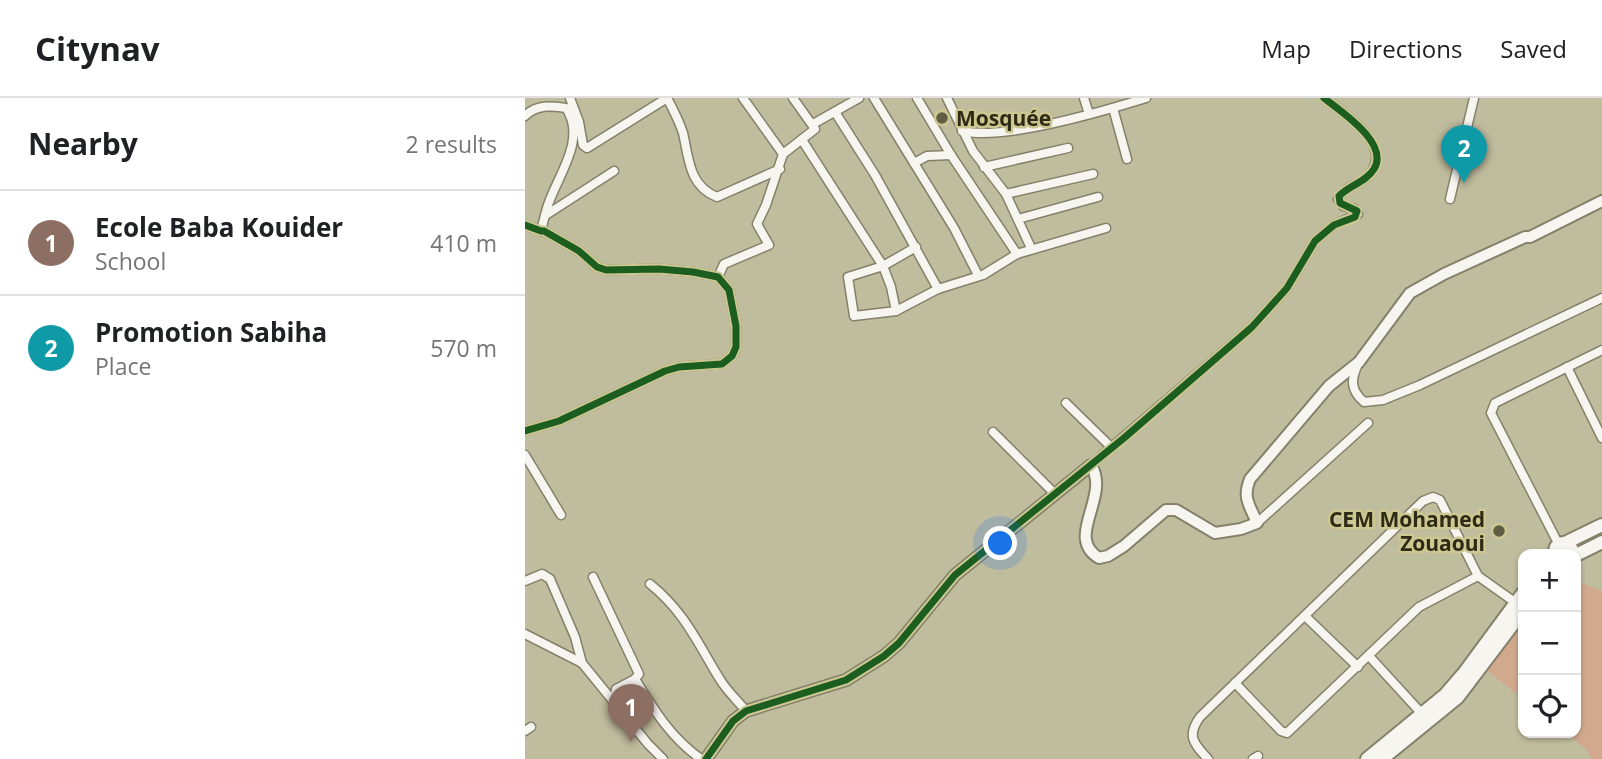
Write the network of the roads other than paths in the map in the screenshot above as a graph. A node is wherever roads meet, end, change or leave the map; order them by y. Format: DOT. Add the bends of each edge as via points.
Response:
graph roads {
  1 [pos="570,98"];
  2 [pos="667,98"];
  3 [pos="743,98"];
  4 [pos="793,98"];
  5 [pos="859,98"];
  6 [pos="874,98"];
  7 [pos="917,98"];
  8 [pos="947,98"];
  9 [pos="1084,98"];
  10 [pos="1143,98"];
  11 [pos="1324,98"];
  12 [pos="1474,98"];
  13 [pos="1113,108"];
  14 [pos="835,112"];
  15 [pos="1089,114"];
  16 [pos="525,116"];
  17 [pos="813,124"];
  18 [pos="962,131"];
  19 [pos="802,140"];
  20 [pos="1068,148"];
  21 [pos="973,152"];
  22 [pos="783,154"];
  23 [pos="954,158"];
  24 [pos="1127,159"];
  25 [pos="914,163"];
  26 [pos="983,167"];
  27 [pos="780,170"];
  28 [pos="614,171"];
  29 [pos="1093,174"];
  30 [pos="1006,194"];
  31 [pos="1098,197"];
  32 [pos="1450,199"];
  33 [pos="1602,201"];
  34 [pos="546,215"];
  35 [pos="1018,219"];
  36 [pos="525,225"];
  37 [pos="1107,228"];
  38 [pos="541,232"];
  39 [pos="916,247"];
  40 [pos="1031,248"];
  41 [pos="1017,254"];
  42 [pos="883,266"];
  43 [pos="978,275"];
  44 [pos="718,278"];
  45 [pos="938,289"];
  46 [pos="1602,298"];
  47 [pos="896,311"];
  48 [pos="1602,350"];
  49 [pos="1359,362"];
  50 [pos="1567,367"];
  51 [pos="1066,402"];
  52 [pos="1369,423"];
  53 [pos="525,431"];
  54 [pos="993,432"];
  55 [pos="1602,438"];
  56 [pos="1112,448"];
  57 [pos="525,455"];
  58 [pos="1091,465"];
  59 [pos="1055,494"];
  60 [pos="561,515"];
  61 [pos="1257,523"];
  62 [pos="1602,525"];
  63 [pos="1602,542"];
  64 [pos="1557,549"];
  65 [pos="1559,549"];
  66 [pos="1581,552"];
  67 [pos="1478,576"];
  68 [pos="593,577"];
  69 [pos="525,581"];
  70 [pos="650,584"];
  71 [pos="1518,601"];
  72 [pos="1518,606"];
  73 [pos="1518,607"];
  74 [pos="1305,616"];
  75 [pos="525,634"];
  76 [pos="1369,656"];
  77 [pos="582,663"];
  78 [pos="1358,667"];
  79 [pos="635,679"];
  80 [pos="1235,683"];
  81 [pos="746,711"];
  82 [pos="1423,715"];
  83 [pos="641,736"];
  84 [pos="663,759"];
  85 [pos="703,759"];
  86 [pos="1208,759"];
  87 [pos="1367,759"];
  88 [pos="1382,759"];
  1 -- 2 [label="street" via="587,148"];
  2 -- 27 [label="street" via="682,130 696,182 708,193 717,197"];
  3 -- 22 [label="street"];
  4 -- 17 [label="street"];
  5 -- 14 [label="street"];
  6 -- 25 [label="street"];
  7 -- 23 [label="street"];
  8 -- 18 [label="street"];
  9 -- 15 [label="street"];
  10 -- 13 [label="street"];
  11 -- 56 [label="street" via="1362,129 1375,152 1375,168 1338,199 1358,214 1315,241 1287,288 1252,327"];
  12 -- 32 [label="street"];
  13 -- 15 [label="street"];
  13 -- 24 [label="street"];
  14 -- 17 [label="street"];
  14 -- 39 [label="street"];
  15 -- 18 [label="street" via="986,134"];
  16 -- 34 [label="street" via="533,109 552,106 566,108 573,121 573,142"];
  17 -- 19 [label="street" via="814,131"];
  18 -- 21 [label="street"];
  19 -- 22 [label="street"];
  19 -- 42 [label="street"];
  20 -- 26 [label="street"];
  21 -- 23 [label="street"];
  21 -- 26 [label="street"];
  22 -- 27 [label="street"];
  23 -- 25 [label="street" via="927,156"];
  23 -- 41 [label="street"];
  25 -- 43 [label="street"];
  26 -- 30 [label="street"];
  27 -- 44 [label="street" via="757,223 769,245 724,264"];
  28 -- 34 [label="street"];
  29 -- 30 [label="street"];
  30 -- 35 [label="street"];
  31 -- 35 [label="street"];
  33 -- 49 [label="street" via="1420,286"];
  34 -- 38 [label="street"];
  35 -- 40 [label="street"];
  36 -- 38 [label="street"];
  37 -- 40 [label="street"];
  38 -- 44 [label="street" via="607,270 659,269"];
  39 -- 42 [label="street"];
  39 -- 45 [label="street"];
  40 -- 41 [label="street"];
  41 -- 43 [label="street"];
  42 -- 47 [label="street"];
  42 -- 47 [label="street" via="848,277 853,314"];
  43 -- 45 [label="street"];
  44 -- 53 [label="street" via="729,290 736,326 736,347 728,362 679,367 559,421"];
  45 -- 47 [label="street"];
  46 -- 49 [label="street" via="1383,400 1364,402 1354,392 1353,374"];
  48 -- 50 [label="street"];
  49 -- 61 [label="street" via="1329,386 1250,479 1245,491"];
  50 -- 55 [label="street"];
  50 -- 64 [label="street" via="1495,403 1491,413"];
  51 -- 56 [label="street"];
  52 -- 61 [label="street"];
  54 -- 59 [label="street"];
  56 -- 58 [label="street"];
  57 -- 60 [label="street"];
  58 -- 59 [label="street"];
  58 -- 61 [label="street" via="1098,482 1086,546 1099,558 1124,546 1166,510 1176,510 1215,533"];
  59 -- 81 [label="street" via="955,575 899,643 864,671"];
  62 -- 65 [label="main road"];
  63 -- 66 [label="main road"];
  67 -- 71 [label="street" via="1505,598"];
  67 -- 74 [label="street" via="1447,511 1433,497 1423,501"];
  67 -- 76 [label="street" via="1419,607"];
  68 -- 79 [label="street" via="639,674"];
  69 -- 77 [label="street" via="542,575 550,579"];
  70 -- 81 [label="street" via="679,611 721,681"];
  72 -- 82 [label="main road"];
  73 -- 88 [label="main road" via="1458,697"];
  74 -- 78 [label="street"];
  74 -- 80 [label="street"];
  75 -- 77 [label="street"];
  76 -- 78 [label="street"];
  76 -- 82 [label="street"];
  77 -- 83 [label="street"];
  78 -- 80 [label="street" via="1287,733"];
  79 -- 83 [label="street" via="614,693"];
  79 -- 85 [label="street" via="658,717 684,747"];
  80 -- 86 [label="street" via="1193,726 1195,743"];
  81 -- 85 [label="street"];
  82 -- 87 [label="main road"];
  83 -- 84 [label="street"];
}
